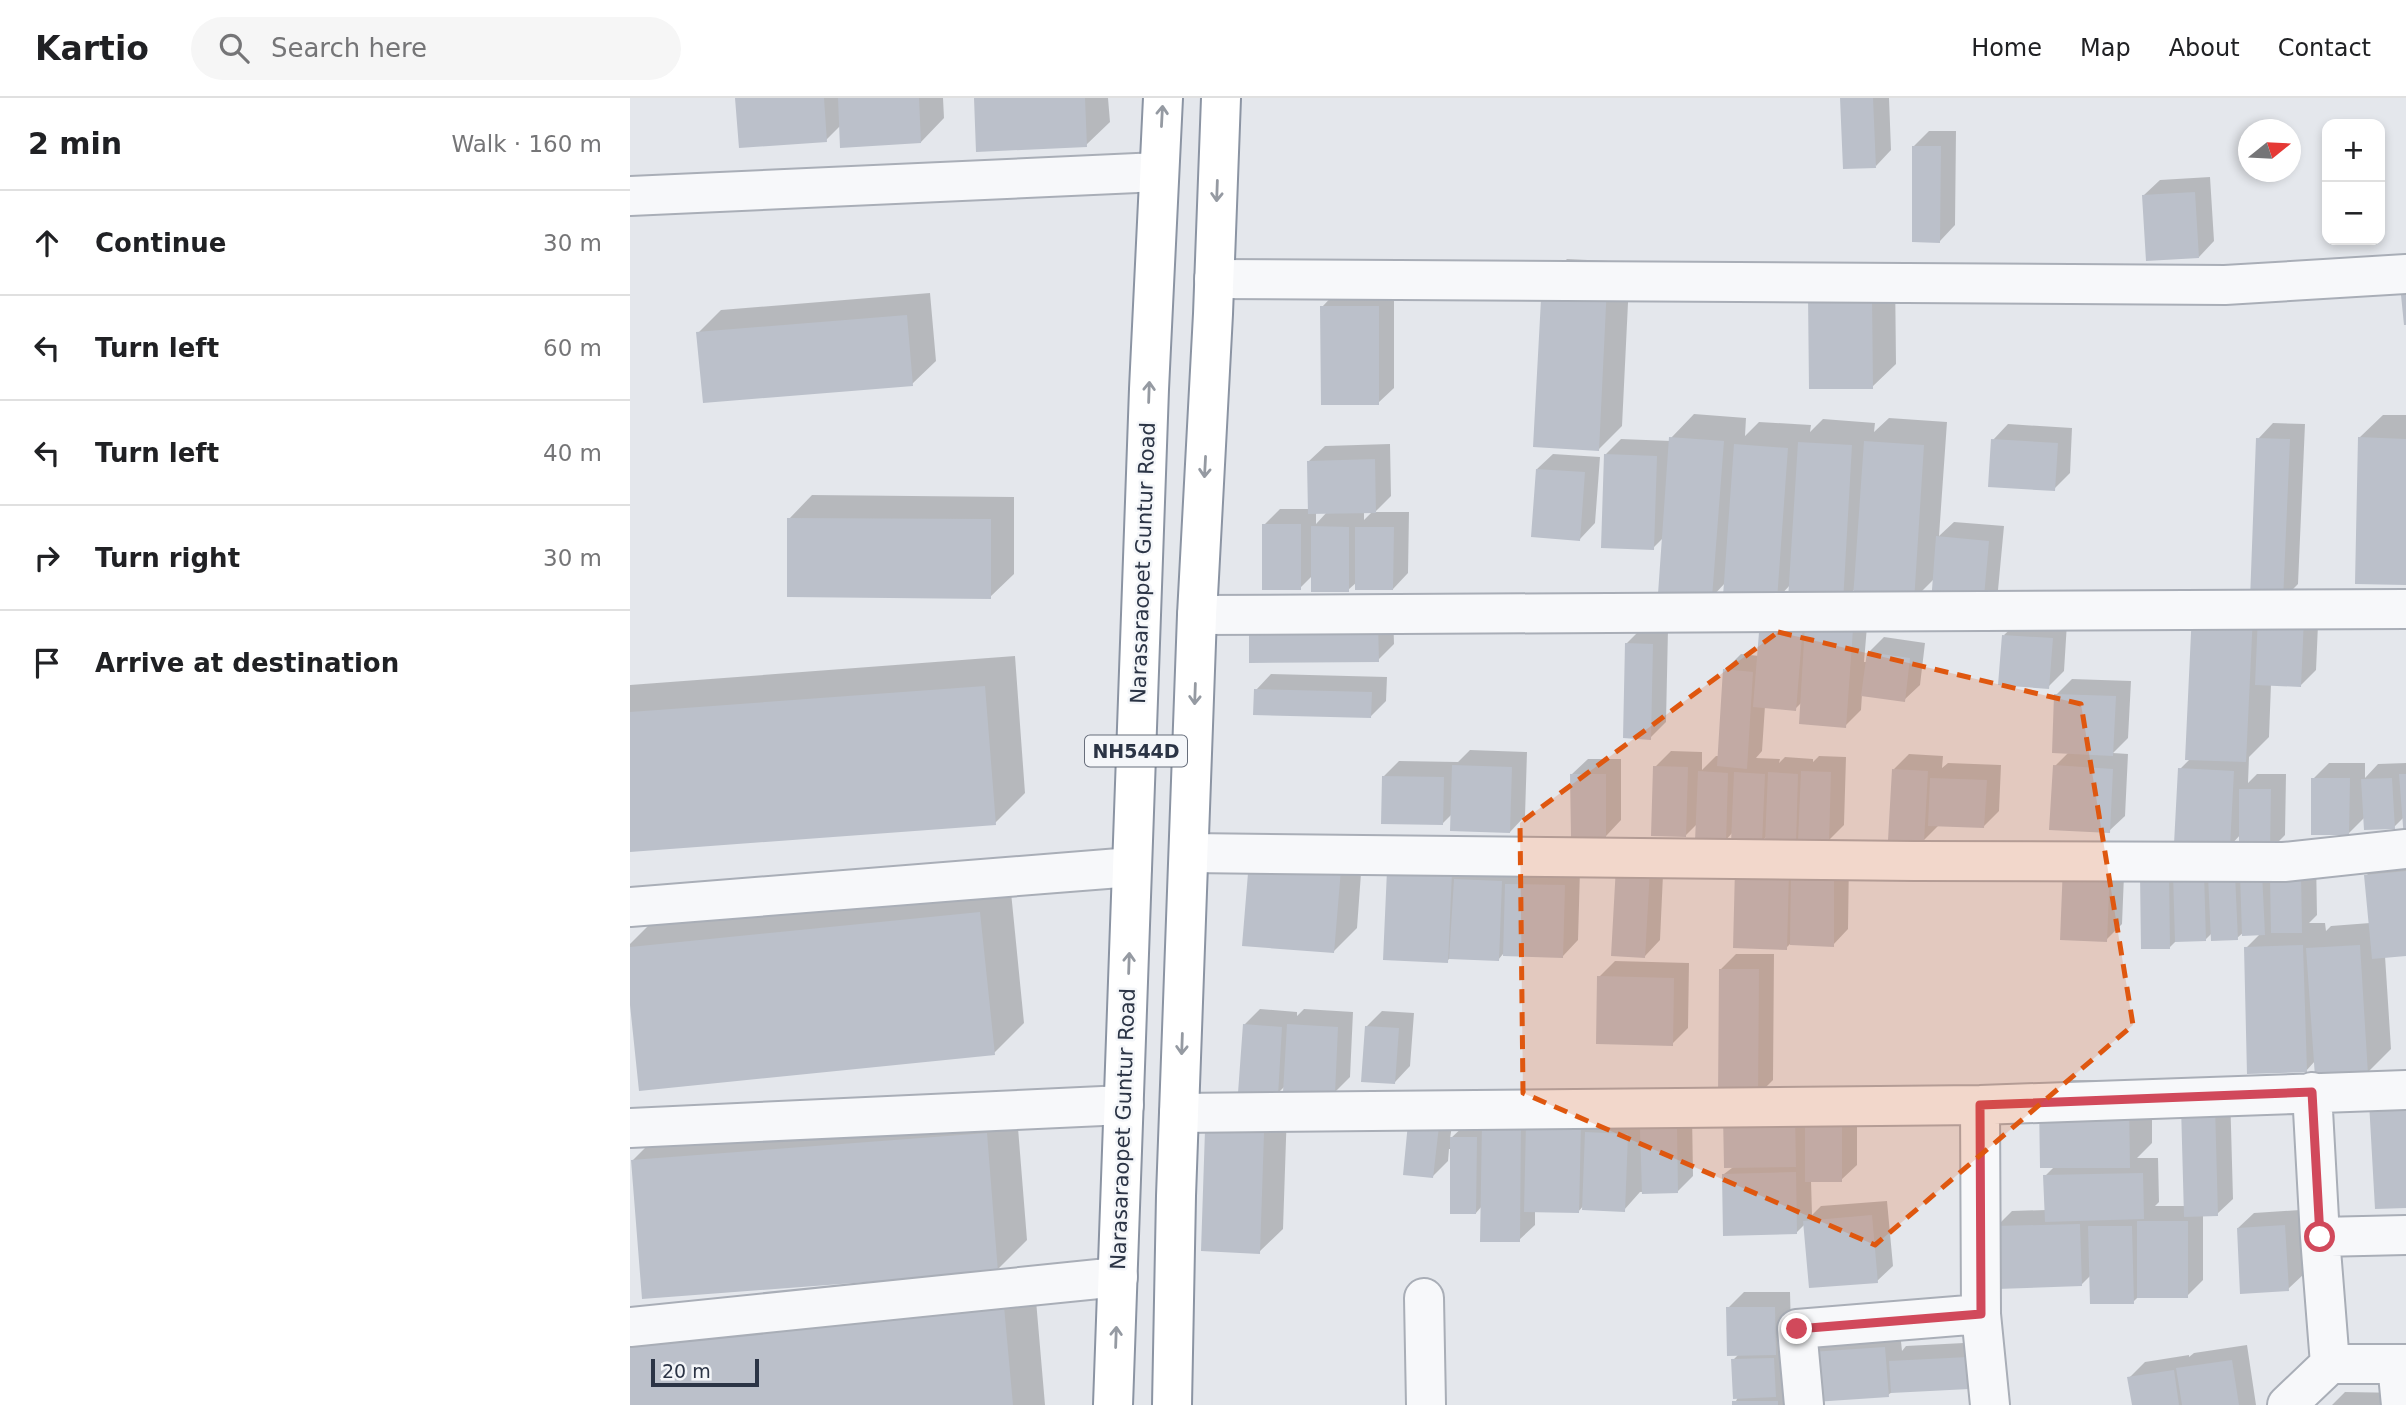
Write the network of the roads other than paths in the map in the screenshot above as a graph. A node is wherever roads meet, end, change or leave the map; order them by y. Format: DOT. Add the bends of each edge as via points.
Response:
graph roads {
  1 [pos="1163,98"];
  2 [pos="1221,98"];
  3 [pos="1159,172"];
  4 [pos="630,196"];
  5 [pos="2406,274"];
  6 [pos="1214,279"];
  7 [pos="2406,609"];
  8 [pos="1197,615"];
  9 [pos="2406,849"];
  10 [pos="1190,853"];
  11 [pos="1132,867"];
  12 [pos="630,907"];
  13 [pos="2406,1090"];
  14 [pos="2312,1092"];
  15 [pos="1124,1105"];
  16 [pos="1980,1105"];
  17 [pos="1179,1113"];
  18 [pos="630,1128"];
  19 [pos="2406,1235"];
  20 [pos="2320,1237"];
  21 [pos="1118,1276"];
  22 [pos="1424,1298"];
  23 [pos="1981,1314"];
  24 [pos="630,1327"];
  25 [pos="2330,1364"];
  26 [pos="2402,1364"];
  27 [pos="1113,1405"];
  28 [pos="1172,1405"];
  29 [pos="1426,1405"];
  30 [pos="1804,1405"];
  31 [pos="1990,1405"];
  32 [pos="2287,1405"];
  33 [pos="2401,1405"];
  3 -- 1 [label="highway, Narasaraopet Guntur Road / NH544D, one-way"];
  2 -- 6 [label="highway, NH544D, one-way"];
  3 -- 4 [label="street"];
  11 -- 3 [label="highway, Narasaraopet Guntur Road / NH544D, one-way"];
  5 -- 6 [label="street" via="2225,285"];
  6 -- 8 [label="highway, NH544D, one-way"];
  7 -- 8 [label="street"];
  8 -- 10 [label="highway, NH544D, one-way"];
  9 -- 10 [label="street" via="2284,862"];
  10 -- 17 [label="highway, NH544D, one-way"];
  11 -- 12 [label="street"];
  15 -- 11 [label="highway, Narasaraopet Guntur Road / NH544D, one-way"];
  13 -- 14 [label="street"];
  14 -- 16 [label="street"];
  14 -- 20 [label="street"];
  15 -- 18 [label="street"];
  15 -- 21 [label="highway, Narasaraopet Guntur Road / NH544D"];
  16 -- 17 [label="street"];
  16 -- 23 [label="street"];
  17 -- 28 [label="highway, NH544D"];
  19 -- 20 [label="street"];
  20 -- 25 [label="street"];
  21 -- 24 [label="street"];
  27 -- 21 [label="highway, Narasaraopet Guntur Road / NH544D, one-way"];
  22 -- 29 [label="street"];
  23 -- 30 [label="street" via="1797,1329"];
  23 -- 31 [label="street"];
  25 -- 26 [label="street"];
  25 -- 32 [label="street"];
  26 -- 33 [label="street"];
}
